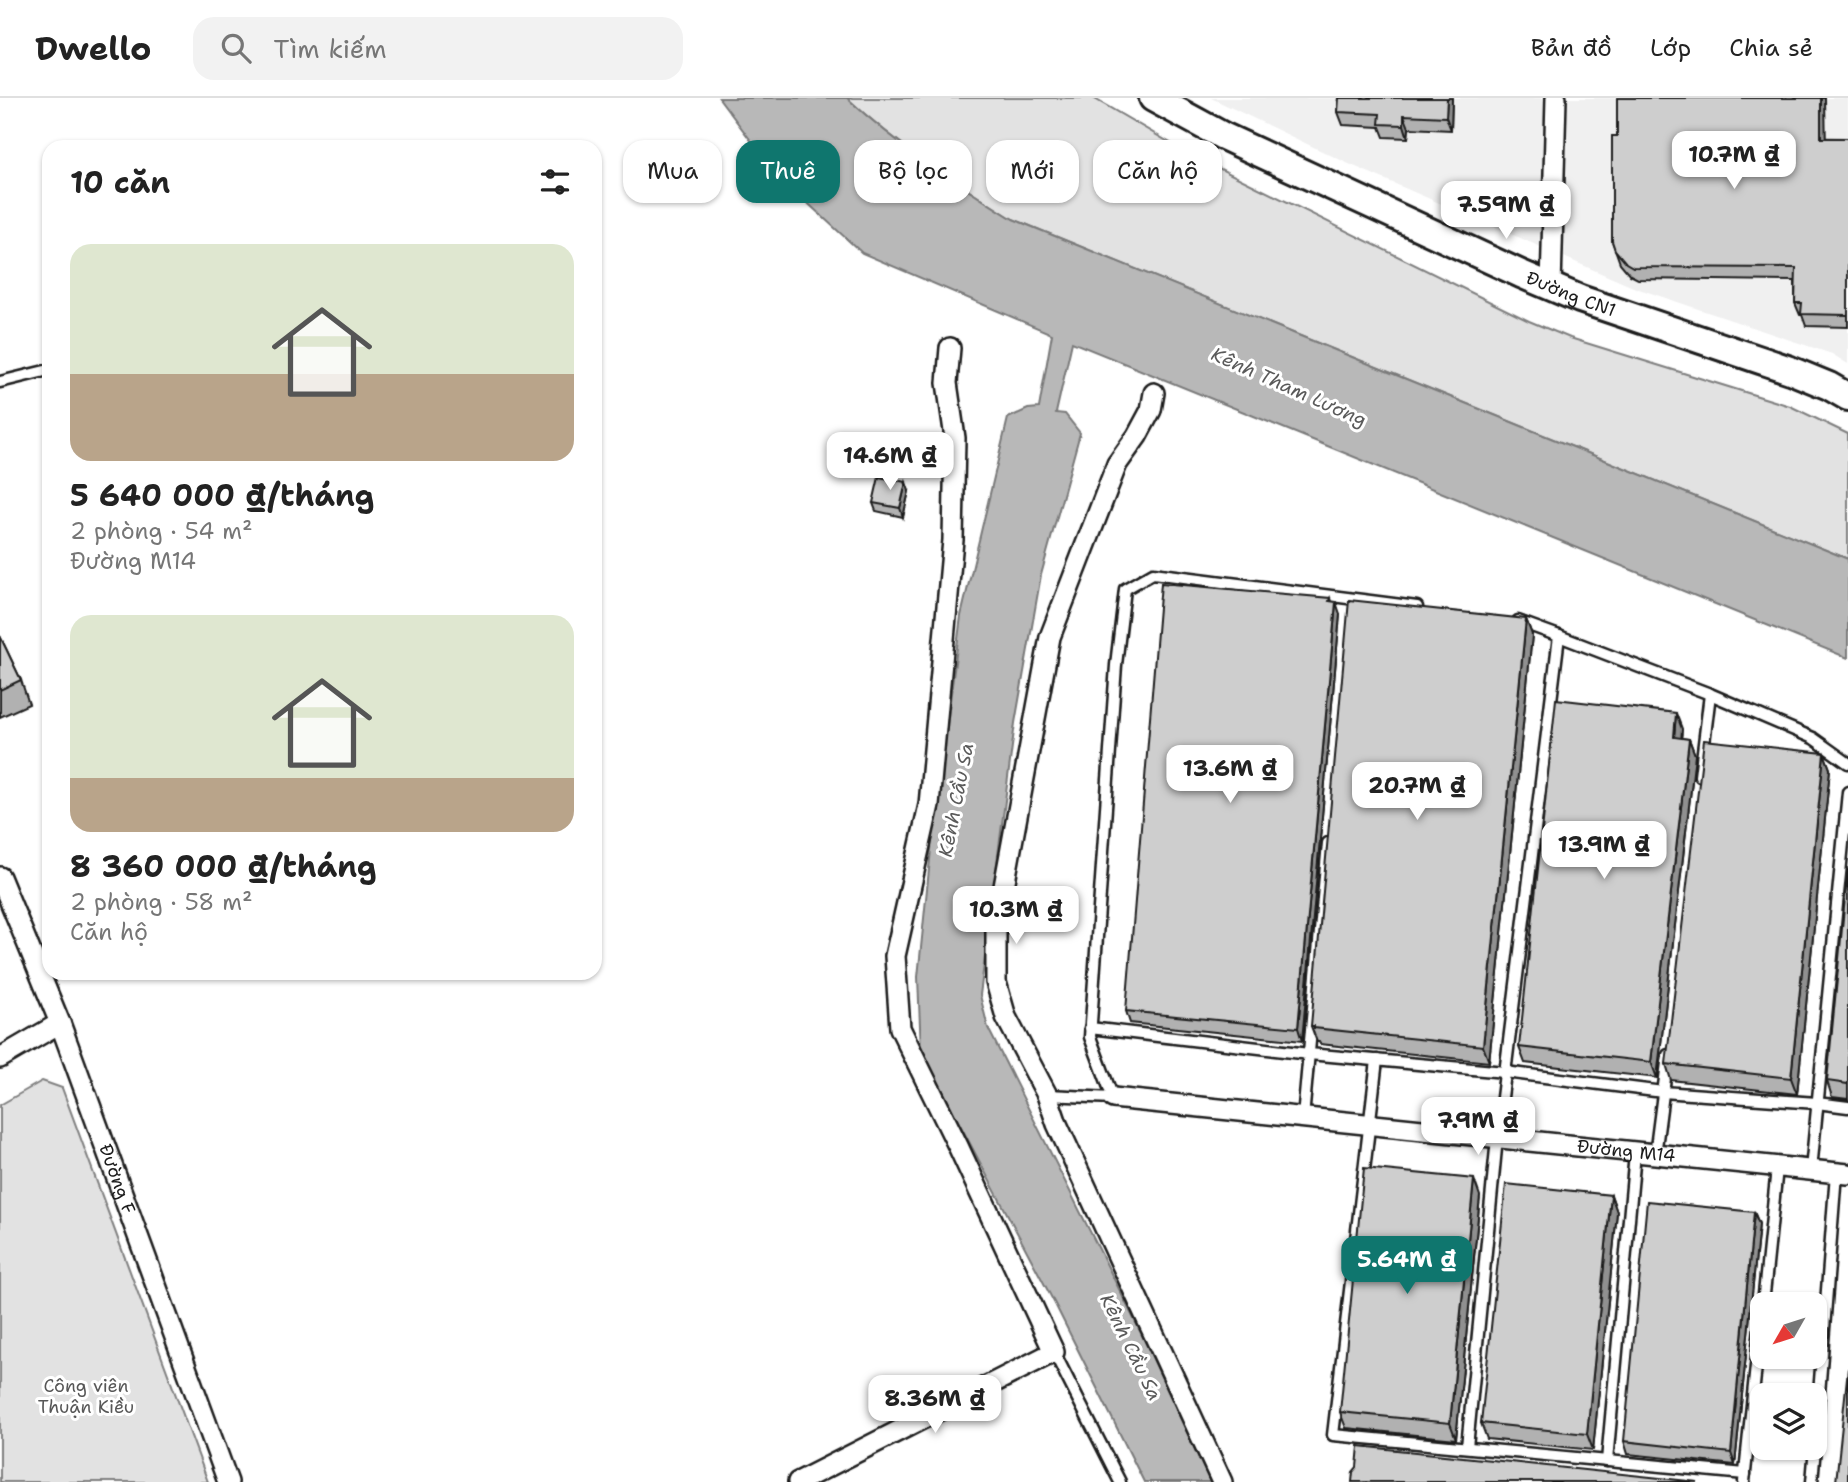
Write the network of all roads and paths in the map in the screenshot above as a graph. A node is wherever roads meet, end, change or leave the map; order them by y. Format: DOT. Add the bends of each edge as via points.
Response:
graph roads {
  1 [pos="1153,98"];
  2 [pos="1556,98"];
  3 [pos="1551,287"];
  4 [pos="950,348"];
  5 [pos="42,372"];
  6 [pos="0,382"];
  7 [pos="1154,393"];
  8 [pos="1848,397"];
  9 [pos="1349,599"];
  10 [pos="1429,609"];
  11 [pos="1348,613"];
  12 [pos="1509,618"];
  13 [pos="1559,636"];
  14 [pos="1710,694"];
  15 [pos="1848,763"];
  16 [pos="1698,790"];
  17 [pos="1848,792"];
  18 [pos="1328,833"];
  19 [pos="0,877"];
  20 [pos="42,980"];
  21 [pos="42,980"];
  22 [pos="60,1024"];
  23 [pos="1090,1028"];
  24 [pos="1668,1051"];
  25 [pos="1309,1054"];
  26 [pos="0,1058"];
  27 [pos="1377,1060"];
  28 [pos="1505,1072"];
  29 [pos="1663,1092"];
  30 [pos="1047,1095"];
  31 [pos="1113,1098"];
  32 [pos="1817,1103"];
  33 [pos="1848,1107"];
  34 [pos="1303,1118"];
  35 [pos="1368,1125"];
  36 [pos="1497,1138"];
  37 [pos="1635,1153"];
  38 [pos="1655,1155"];
  39 [pos="1776,1168"];
  40 [pos="1811,1170"];
  41 [pos="1842,1173"];
  42 [pos="1763,1292"];
  43 [pos="1054,1352"];
  44 [pos="1756,1369"];
  45 [pos="1821,1383"];
  46 [pos="1467,1447"];
  47 [pos="1814,1460"];
  48 [pos="1607,1461"];
  49 [pos="1745,1478"];
  50 [pos="228,1482"];
  51 [pos="798,1482"];
  52 [pos="1120,1482"];
  53 [pos="1222,1482"];
  54 [pos="1812,1482"];
  1 -- 3 [label="street, Đường CN1" via="1223,136"];
  2 -- 3 [label="street"];
  3 -- 8 [label="street, Đường CN1" via="1790,370"];
  4 -- 43 [label="street" via="947,383 955,438 953,540 929,805 895,956 900,1028"];
  5 -- 6 [label="lane"];
  7 -- 30 [label="street" via="1151,410 1117,464 1050,637 996,930 996,982 1006,1017"];
  9 -- 10 [label="lane"];
  9 -- 11 [label="lane"];
  9 -- 23 [label="lane" via="1153,573 1125,589"];
  12 -- 13 [label="lane"];
  13 -- 14 [label="lane"];
  13 -- 28 [label="lane"];
  14 -- 15 [label="lane" via="1813,738"];
  14 -- 16 [label="lane"];
  17 -- 32 [label="lane"];
  18 -- 25 [label="lane"];
  19 -- 20 [label="street, Đường F"];
  21 -- 22 [label="street, Đường F"];
  22 -- 26 [label="street"];
  22 -- 50 [label="street, Đường F"];
  23 -- 25 [label="lane"];
  23 -- 31 [label="lane"];
  24 -- 29 [label="lane"];
  25 -- 27 [label="lane"];
  25 -- 34 [label="lane"];
  27 -- 28 [label="lane"];
  27 -- 35 [label="lane"];
  28 -- 29 [label="lane"];
  28 -- 36 [label="lane"];
  29 -- 32 [label="lane"];
  29 -- 38 [label="lane"];
  30 -- 31 [label="lane"];
  30 -- 53 [label="street"];
  31 -- 34 [label="street, Đường M14"];
  32 -- 33 [label="lane"];
  32 -- 40 [label="lane"];
  34 -- 35 [label="street, Đường M14"];
  35 -- 36 [label="street, Đường M14"];
  35 -- 46 [label="lane" via="1333,1435 1359,1443"];
  36 -- 37 [label="street, Đường M14"];
  36 -- 46 [label="lane"];
  37 -- 38 [label="street, Đường M14"];
  37 -- 48 [label="lane"];
  38 -- 39 [label="street, Đường M14"];
  39 -- 40 [label="street, Đường M14"];
  39 -- 42 [label="lane"];
  40 -- 41 [label="street, Đường M14"];
  41 -- 45 [label="lane"];
  43 -- 51 [label="street"];
  43 -- 52 [label="lane"];
  44 -- 49 [label="lane"];
  46 -- 48 [label="lane"];
  47 -- 54 [label="lane"];
  48 -- 49 [label="lane"];
}
